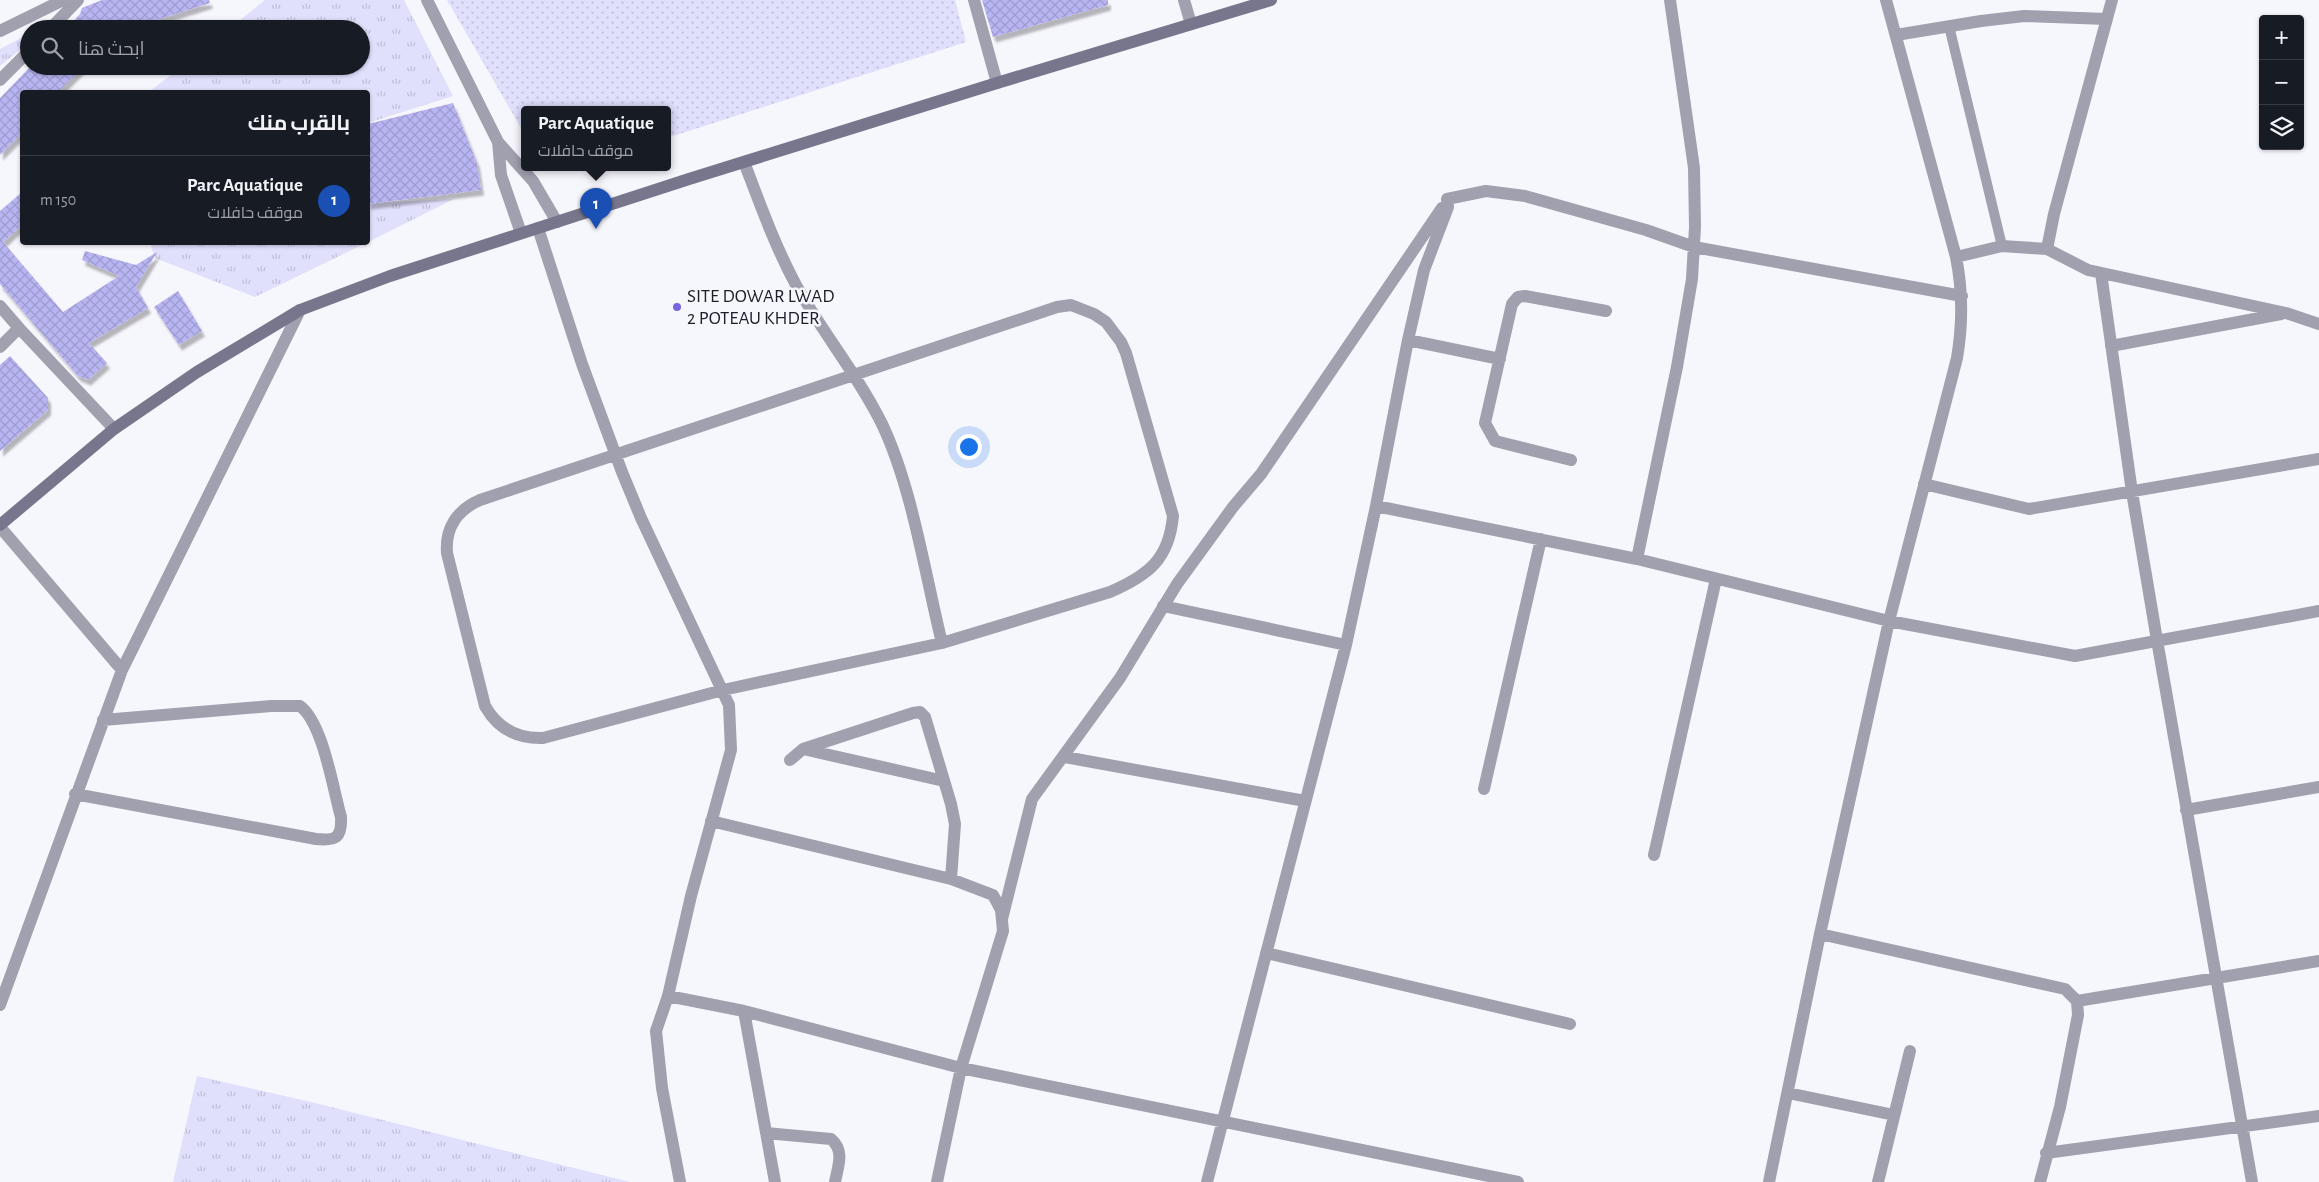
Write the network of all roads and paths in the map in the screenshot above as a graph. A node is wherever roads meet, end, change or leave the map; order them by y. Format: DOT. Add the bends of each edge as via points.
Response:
graph roads {
  1 [pos="62,0"];
  2 [pos="78,0"];
  3 [pos="427,0"];
  4 [pos="974,0"];
  5 [pos="1184,0"];
  6 [pos="1271,0"];
  7 [pos="1670,0"];
  8 [pos="1886,0"];
  9 [pos="2112,0"];
  10 [pos="22,20"];
  11 [pos="59,20"];
  12 [pos="2107,20"];
  13 [pos="20,21"];
  14 [pos="1191,24"];
  15 [pos="1949,26"];
  16 [pos="0,31"];
  17 [pos="1896,35"];
  18 [pos="20,60"];
  19 [pos="0,80"];
  20 [pos="997,83"];
  21 [pos="498,142"];
  22 [pos="744,162"];
  23 [pos="521,168"];
  24 [pos="524,171"];
  25 [pos="1447,199"];
  26 [pos="557,222"];
  27 [pos="538,228"];
  28 [pos="521,233"];
  29 [pos="2002,246"];
  30 [pos="1694,247"];
  31 [pos="2047,249"];
  32 [pos="1956,257"];
  33 [pos="2101,273"];
  34 [pos="1962,296"];
  35 [pos="0,306"];
  36 [pos="300,310"];
  37 [pos="1606,311"];
  38 [pos="2286,313"];
  39 [pos="2319,324"];
  40 [pos="20,328"];
  41 [pos="1408,340"];
  42 [pos="2111,346"];
  43 [pos="0,347"];
  44 [pos="1500,359"];
  45 [pos="854,376"];
  46 [pos="114,430"];
  47 [pos="616,456"];
  48 [pos="1571,460"];
  49 [pos="2319,460"];
  50 [pos="1924,484"];
  51 [pos="2132,492"];
  52 [pos="1376,506"];
  53 [pos="0,526"];
  54 [pos="1541,539"];
  55 [pos="1638,559"];
  56 [pos="1716,579"];
  57 [pos="1163,606"];
  58 [pos="2319,612"];
  59 [pos="1889,621"];
  60 [pos="2157,640"];
  61 [pos="942,643"];
  62 [pos="1346,644"];
  63 [pos="122,670"];
  64 [pos="723,690"];
  65 [pos="102,720"];
  66 [pos="803,749"];
  67 [pos="1065,757"];
  68 [pos="790,760"];
  69 [pos="944,781"];
  70 [pos="2319,787"];
  71 [pos="1484,789"];
  72 [pos="75,794"];
  73 [pos="1305,801"];
  74 [pos="2186,810"];
  75 [pos="712,821"];
  76 [pos="1654,855"];
  77 [pos="951,879"];
  78 [pos="1002,919"];
  79 [pos="1820,934"];
  80 [pos="1266,953"];
  81 [pos="2319,961"];
  82 [pos="2216,979"];
  83 [pos="668,996"];
  84 [pos="2077,1001"];
  85 [pos="0,1004"];
  86 [pos="744,1011"];
  87 [pos="1570,1024"];
  88 [pos="1910,1051"];
  89 [pos="962,1068"];
  90 [pos="1788,1093"];
  91 [pos="1894,1115"];
  92 [pos="2319,1116"];
  93 [pos="1223,1120"];
  94 [pos="2242,1128"];
  95 [pos="766,1133"];
  96 [pos="2046,1153"];
  97 [pos="680,1182"];
  98 [pos="775,1182"];
  99 [pos="835,1182"];
  100 [pos="937,1182"];
  101 [pos="1207,1182"];
  102 [pos="1518,1182"];
  103 [pos="1769,1182"];
  104 [pos="1878,1182"];
  105 [pos="2040,1182"];
  106 [pos="2252,1182"];
  1 -- 10 [label="street"];
  2 -- 11 [label="street"];
  3 -- 21 [label="street"];
  4 -- 20 [label="street"];
  5 -- 14 [label="street"];
  6 -- 14 [label="main road"];
  7 -- 30 [label="street" via="1694,168"];
  8 -- 17 [label="street"];
  9 -- 12 [label="street"];
  12 -- 15 [label="street" via="2024,16"];
  12 -- 31 [label="street"];
  13 -- 16 [label="street"];
  14 -- 20 [label="main road"];
  15 -- 17 [label="street"];
  15 -- 29 [label="lane"];
  17 -- 32 [label="street"];
  18 -- 19 [label="street"];
  20 -- 22 [label="main road"];
  21 -- 23 [label="street"];
  21 -- 28 [label="street" via="501,174"];
  22 -- 26 [label="main road"];
  22 -- 45 [label="street" via="795,284"];
  24 -- 26 [label="street"];
  25 -- 30 [label="street" via="1486,191 1525,196 1637,227"];
  25 -- 41 [label="street" via="1448,207 1424,270"];
  25 -- 57 [label="street" via="1261,474 1219,526"];
  26 -- 27 [label="main road"];
  27 -- 28 [label="main road"];
  27 -- 47 [label="street"];
  28 -- 36 [label="main road" via="344,292"];
  29 -- 31 [label="street"];
  29 -- 32 [label="street"];
  30 -- 34 [label="street"];
  30 -- 55 [label="street" via="1692,280 1677,367"];
  31 -- 33 [label="street" via="2088,270"];
  32 -- 34 [label="street"];
  33 -- 38 [label="street"];
  33 -- 42 [label="street"];
  34 -- 50 [label="street" via="1963,316 1957,358"];
  35 -- 40 [label="street"];
  36 -- 46 [label="main road" via="197,372"];
  36 -- 63 [label="street"];
  37 -- 44 [label="street" via="1518,297 1512,304"];
  38 -- 39 [label="street"];
  38 -- 42 [label="street"];
  40 -- 43 [label="street"];
  40 -- 46 [label="street"];
  41 -- 44 [label="street"];
  41 -- 52 [label="street"];
  42 -- 51 [label="street"];
  44 -- 48 [label="street" via="1484,422 1488,432 1495,441"];
  45 -- 47 [label="street"];
  45 -- 61 [label="street" via="881,423 896,461"];
  45 -- 61 [label="street" via="1071,305 1106,322 1126,353 1173,516 1171,537 1162,556 1129,584 1110,592"];
  46 -- 53 [label="main road"];
  47 -- 64 [label="street" via="641,518"];
  47 -- 64 [label="street" via="471,504 451,524 447,553 485,706 509,732 543,738"];
  49 -- 51 [label="street"];
  50 -- 51 [label="street" via="2029,509"];
  50 -- 59 [label="street"];
  51 -- 60 [label="street"];
  52 -- 54 [label="street"];
  52 -- 62 [label="street"];
  53 -- 63 [label="street"];
  54 -- 55 [label="street"];
  54 -- 71 [label="street"];
  55 -- 56 [label="street"];
  56 -- 59 [label="street"];
  56 -- 76 [label="street"];
  57 -- 62 [label="street"];
  57 -- 67 [label="street" via="1120,678"];
  58 -- 60 [label="street"];
  59 -- 60 [label="street" via="2075,656"];
  59 -- 79 [label="street"];
  60 -- 74 [label="street"];
  61 -- 64 [label="street"];
  62 -- 73 [label="street"];
  63 -- 65 [label="street"];
  64 -- 75 [label="street" via="729,705 731,750"];
  65 -- 72 [label="street"];
  65 -- 72 [label="street" via="261,706 300,706 311,717 320,738 342,828 335,838 316,839"];
  66 -- 68 [label="street"];
  66 -- 69 [label="street"];
  66 -- 69 [label="street" via="920,712 925,717"];
  67 -- 73 [label="street"];
  67 -- 78 [label="street" via="1032,799"];
  69 -- 77 [label="street" via="955,824"];
  70 -- 74 [label="street"];
  72 -- 85 [label="street"];
  73 -- 80 [label="street"];
  74 -- 82 [label="street"];
  75 -- 77 [label="street"];
  75 -- 83 [label="street"];
  77 -- 78 [label="street" via="993,895"];
  78 -- 89 [label="street" via="999,949"];
  79 -- 84 [label="street" via="2065,989"];
  79 -- 90 [label="street"];
  80 -- 87 [label="street"];
  80 -- 93 [label="street"];
  81 -- 82 [label="street"];
  82 -- 84 [label="street"];
  82 -- 94 [label="street"];
  83 -- 86 [label="street"];
  83 -- 97 [label="street" via="656,1031 657,1054"];
  84 -- 96 [label="street" via="2072,1050"];
  86 -- 89 [label="street"];
  86 -- 95 [label="street"];
  88 -- 91 [label="street"];
  89 -- 93 [label="street"];
  89 -- 100 [label="street"];
  90 -- 91 [label="street"];
  90 -- 103 [label="street"];
  91 -- 104 [label="street"];
  92 -- 94 [label="street"];
  93 -- 101 [label="street"];
  93 -- 102 [label="street"];
  94 -- 96 [label="street"];
  94 -- 106 [label="street"];
  95 -- 98 [label="street"];
  95 -- 99 [label="street" via="831,1139 840,1152"];
  96 -- 105 [label="street"];
}
